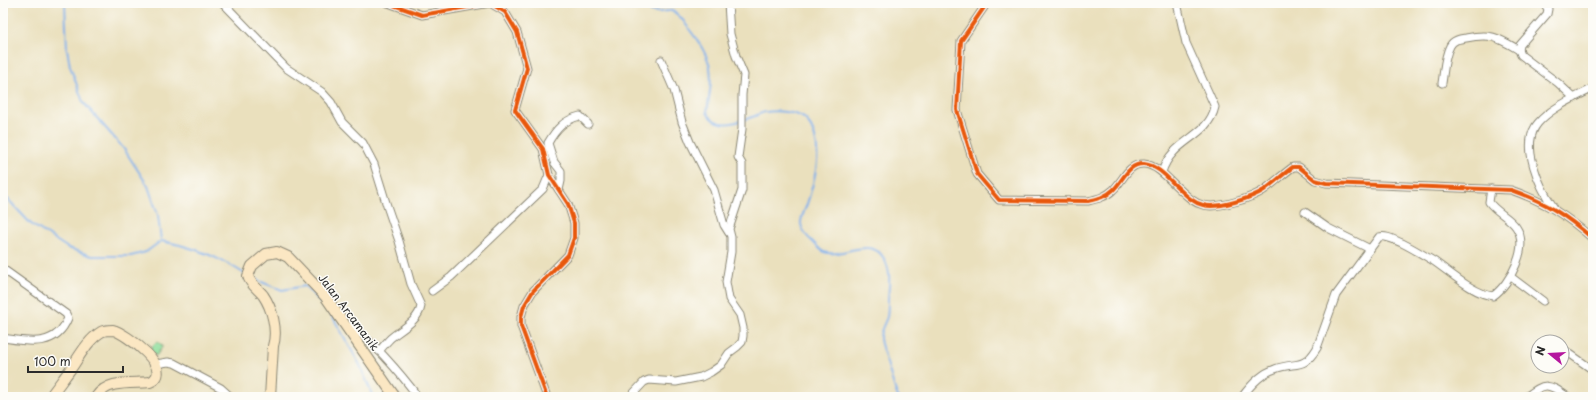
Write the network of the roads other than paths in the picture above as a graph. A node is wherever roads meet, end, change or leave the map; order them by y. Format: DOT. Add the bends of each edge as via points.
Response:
graph roads {
  1 [pos="223,3"];
  2 [pos="388,3"];
  3 [pos="728,3"];
  4 [pos="987,3"];
  5 [pos="1177,3"];
  6 [pos="1544,3"];
  7 [pos="1519,50"];
  8 [pos="661,60"];
  9 [pos="1442,83"];
  10 [pos="1593,88"];
  11 [pos="1574,98"];
  12 [pos="588,124"];
  13 [pos="1162,172"];
  14 [pos="549,175"];
  15 [pos="1491,189"];
  16 [pos="559,190"];
  17 [pos="1554,209"];
  18 [pos="1306,212"];
  19 [pos="731,237"];
  20 [pos="1593,239"];
  21 [pos="1370,249"];
  22 [pos="3,269"];
  23 [pos="1511,277"];
  24 [pos="432,291"];
  25 [pos="1543,301"];
  26 [pos="345,325"];
  27 [pos="3,338"];
  28 [pos="379,352"];
  29 [pos="1570,354"];
  30 [pos="156,364"];
  31 [pos="1593,370"];
  32 [pos="50,397"];
  33 [pos="96,397"];
  34 [pos="232,397"];
  35 [pos="270,397"];
  36 [pos="395,397"];
  37 [pos="418,397"];
  38 [pos="547,397"];
  39 [pos="630,397"];
  40 [pos="1242,397"];
  41 [pos="1526,397"];
  42 [pos="1568,397"];
  1 -- 28 [label="street" via="286,68 322,92 342,122 363,143 374,164 400,241 411,284 421,306 414,319 390,338"];
  2 -- 14 [label="street" via="422,15 490,3 505,12 517,32 527,68 515,110 543,149"];
  3 -- 19 [label="street" via="730,34 744,75 738,156 742,164 742,190 730,226"];
  4 -- 13 [label="street" via="961,41 957,110 977,174 999,200 1088,201 1113,191 1136,164 1146,164"];
  5 -- 13 [label="street" via="1186,43 1215,107 1214,115 1209,122 1174,150"];
  6 -- 7 [label="street" via="1548,10 1547,14 1520,45"];
  7 -- 9 [label="street" via="1488,35 1455,40 1448,51"];
  7 -- 11 [label="street" via="1521,55"];
  8 -- 19 [label="street" via="674,90 682,122 714,190 724,225"];
  10 -- 11 [label="street"];
  11 -- 17 [label="street" via="1544,117 1532,134 1531,146 1538,179"];
  12 -- 16 [label="street" via="580,116 566,121 555,131 548,143 554,162 561,171"];
  13 -- 15 [label="street" via="1190,199 1204,206 1223,205 1251,196 1264,190 1293,167 1299,167 1315,180 1326,183"];
  14 -- 16 [label="street"];
  14 -- 24 [label="street" via="543,189 451,277"];
  15 -- 17 [label="street" via="1512,190"];
  15 -- 23 [label="street" via="1489,202 1517,228 1520,238 1516,266"];
  16 -- 38 [label="street" via="568,204 574,223 574,238 568,255 533,291 521,317 521,326"];
  17 -- 20 [label="street"];
  18 -- 21 [label="street" via="1328,228"];
  19 -- 39 [label="street" via="726,282 729,299 740,315 743,328 742,342 728,353 721,365 701,377 676,382 649,380"];
  21 -- 23 [label="street" via="1379,238 1390,238 1432,260 1480,292 1493,296"];
  21 -- 40 [label="street" via="1336,295 1317,348 1312,355 1300,365 1275,368 1264,374"];
  22 -- 27 [label="street" via="68,318 60,330 48,340 31,342"];
  23 -- 25 [label="street"];
  26 -- 28 [label="street" via="354,328"];
  26 -- 35 [label="street, Jalan Arcamanik" via="316,285 288,257 280,252 274,252 258,260 248,276 263,296 273,321 276,338 273,346"];
  26 -- 36 [label="street, Jalan Arcamanik"];
  28 -- 37 [label="street"];
  29 -- 31 [label="street"];
  30 -- 32 [label="street" via="150,355 117,332 108,330 87,345"];
  30 -- 33 [label="street" via="157,374 153,380 113,385 102,390"];
  30 -- 34 [label="street" via="174,363 221,388"];
  41 -- 42 [label="street" via="1536,388 1547,386 1558,389"];
}
